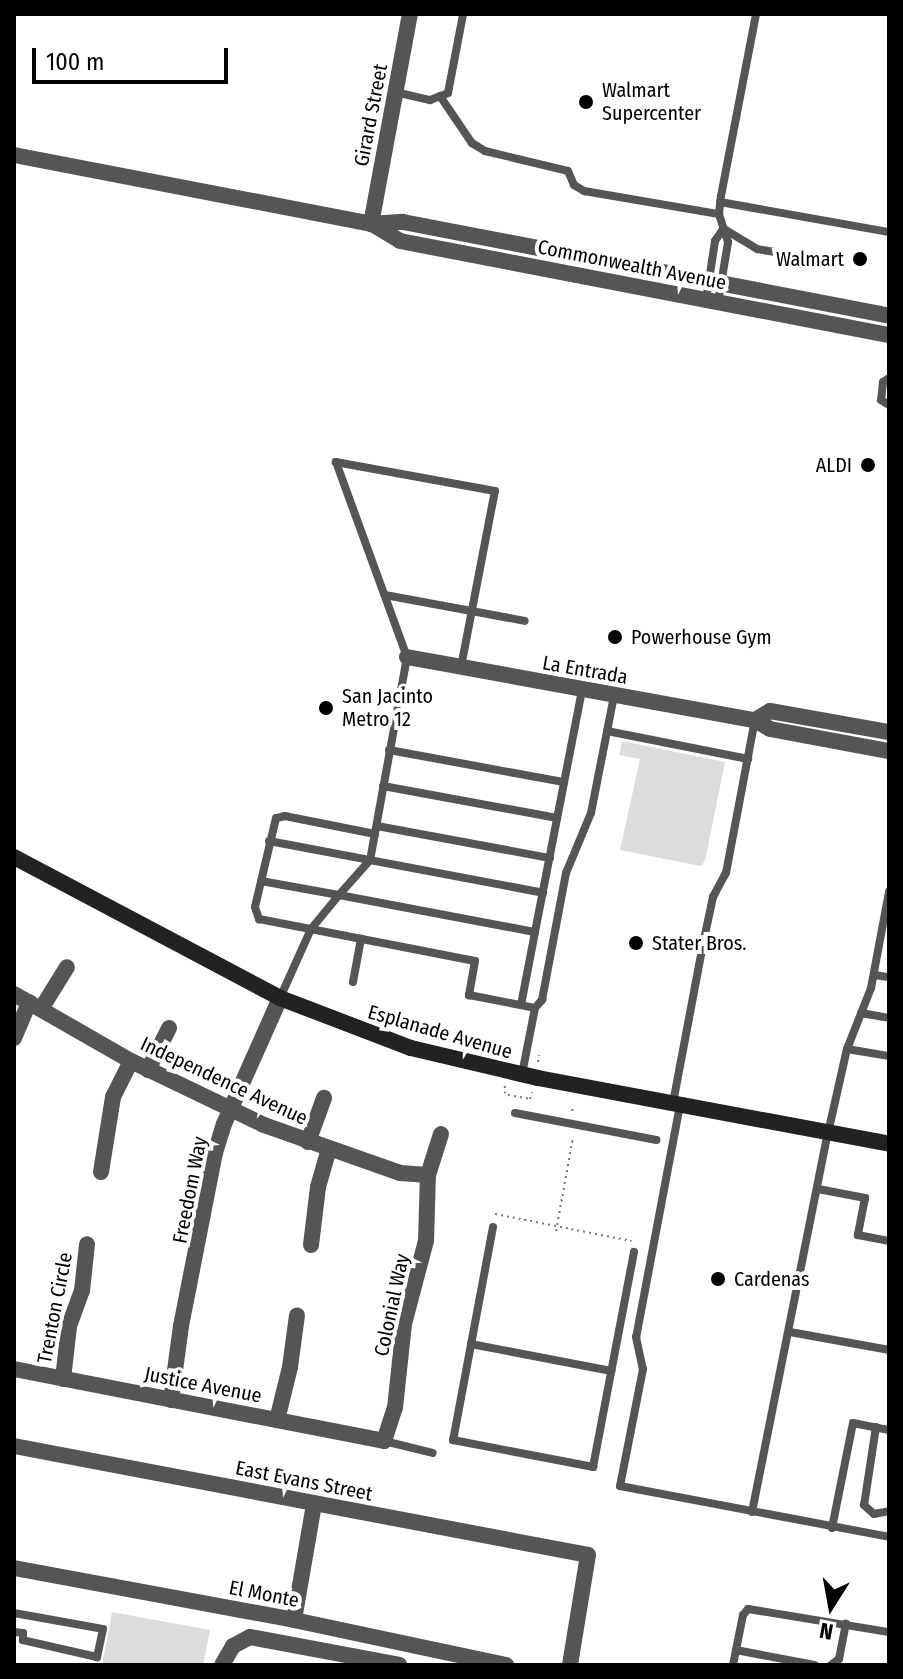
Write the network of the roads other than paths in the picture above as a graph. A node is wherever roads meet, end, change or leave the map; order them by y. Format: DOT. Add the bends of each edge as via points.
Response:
graph roads {
  1 [pos="410,14"];
  2 [pos="463,14"];
  3 [pos="756,14"];
  4 [pos="395,92"];
  5 [pos="440,96"];
  6 [pos="14,155"];
  7 [pos="720,202"];
  8 [pos="719,214"];
  9 [pos="371,224"];
  10 [pos="723,229"];
  11 [pos="889,232"];
  12 [pos="827,261"];
  13 [pos="714,283"];
  14 [pos="712,301"];
  15 [pos="889,316"];
  16 [pos="889,335"];
  17 [pos="889,378"];
  18 [pos="889,405"];
  19 [pos="385,595"];
  20 [pos="472,609"];
  21 [pos="525,621"];
  22 [pos="407,657"];
  23 [pos="461,667"];
  24 [pos="582,690"];
  25 [pos="614,696"];
  26 [pos="755,720"];
  27 [pos="607,731"];
  28 [pos="889,732"];
  29 [pos="389,750"];
  30 [pos="889,751"];
  31 [pos="748,759"];
  32 [pos="564,782"];
  33 [pos="383,786"];
  34 [pos="557,818"];
  35 [pos="376,830"];
  36 [pos="269,841"];
  37 [pos="14,857"];
  38 [pos="550,858"];
  39 [pos="370,860"];
  40 [pos="261,881"];
  41 [pos="889,892"];
  42 [pos="543,893"];
  43 [pos="339,895"];
  44 [pos="888,904"];
  45 [pos="311,929"];
  46 [pos="535,932"];
  47 [pos="361,939"];
  48 [pos="67,967"];
  49 [pos="874,975"];
  50 [pos="889,977"];
  51 [pos="353,982"];
  52 [pos="280,998"];
  53 [pos="28,1002"];
  54 [pos="521,1005"];
  55 [pos="535,1008"];
  56 [pos="861,1013"];
  57 [pos="889,1018"];
  58 [pos="169,1028"];
  59 [pos="14,1038"];
  60 [pos="847,1049"];
  61 [pos="889,1056"];
  62 [pos="131,1061"];
  63 [pos="148,1070"];
  64 [pos="522,1075"];
  65 [pos="324,1098"];
  66 [pos="676,1104"];
  67 [pos="230,1110"];
  68 [pos="515,1113"];
  69 [pos="828,1133"];
  70 [pos="441,1134"];
  71 [pos="656,1140"];
  72 [pos="308,1142"];
  73 [pos="889,1144"];
  74 [pos="329,1149"];
  75 [pos="101,1172"];
  76 [pos="428,1175"];
  77 [pos="818,1189"];
  78 [pos="493,1227"];
  79 [pos="889,1241"];
  80 [pos="87,1244"];
  81 [pos="311,1245"];
  82 [pos="634,1252"];
  83 [pos="297,1315"];
  84 [pos="790,1332"];
  85 [pos="471,1344"];
  86 [pos="889,1350"];
  87 [pos="14,1369"];
  88 [pos="611,1371"];
  89 [pos="63,1379"];
  90 [pos="171,1400"];
  91 [pos="277,1420"];
  92 [pos="876,1427"];
  93 [pos="889,1430"];
  94 [pos="384,1441"];
  95 [pos="14,1446"];
  96 [pos="433,1453"];
  97 [pos="314,1504"];
  98 [pos="889,1511"];
  99 [pos="752,1512"];
  100 [pos="832,1528"];
  101 [pos="889,1537"];
  102 [pos="14,1568"];
  103 [pos="14,1613"];
  104 [pos="294,1620"];
  105 [pos="846,1624"];
  106 [pos="18,1632"];
  107 [pos="889,1632"];
  108 [pos="736,1650"];
  109 [pos="392,1664"];
  110 [pos="222,1665"];
  111 [pos="506,1665"];
  112 [pos="570,1665"];
  113 [pos="733,1665"];
  114 [pos="815,1665"];
  115 [pos="831,1665"];
  1 -- 4 [label="street, Girard Street"];
  2 -- 5 [label="lane" via="448,93"];
  3 -- 7 [label="lane"];
  4 -- 5 [label="lane" via="430,100"];
  4 -- 9 [label="street, Girard Street"];
  5 -- 8 [label="lane" via="472,143 485,151 568,171 574,185 584,191"];
  6 -- 9 [label="street, Commonwealth Avenue"];
  7 -- 8 [label="lane"];
  7 -- 11 [label="lane"];
  8 -- 10 [label="lane"];
  9 -- 13 [label="street, Commonwealth Avenue" via="403,222"];
  9 -- 14 [label="street, Commonwealth Avenue" via="400,241"];
  10 -- 12 [label="lane" via="757,249"];
  10 -- 13 [label="lane" via="728,242"];
  13 -- 14 [label="lane"];
  13 -- 15 [label="street, Commonwealth Avenue"];
  14 -- 16 [label="street, Commonwealth Avenue"];
  17 -- 18 [label="lane" via="883,382 881,400"];
  19 -- 20 [label="lane"];
  19 -- 20 [label="lane" via="336,462 495,491"];
  19 -- 22 [label="lane"];
  20 -- 21 [label="lane"];
  20 -- 23 [label="lane"];
  22 -- 23 [label="street, La Entrada"];
  22 -- 29 [label="lane"];
  23 -- 24 [label="street, La Entrada"];
  24 -- 25 [label="street, La Entrada"];
  24 -- 32 [label="lane"];
  25 -- 26 [label="street, La Entrada"];
  25 -- 27 [label="lane"];
  26 -- 28 [label="street, La Entrada" via="770,711"];
  26 -- 30 [label="street, La Entrada" via="770,729"];
  26 -- 31 [label="lane"];
  27 -- 31 [label="lane"];
  27 -- 55 [label="lane" via="591,813 566,873 542,1000"];
  29 -- 32 [label="lane"];
  29 -- 33 [label="lane"];
  31 -- 66 [label="lane" via="726,873 713,897 703,944"];
  32 -- 34 [label="lane"];
  33 -- 34 [label="lane"];
  33 -- 35 [label="lane"];
  34 -- 38 [label="lane"];
  35 -- 36 [label="lane" via="285,816 276,818"];
  35 -- 38 [label="lane"];
  35 -- 39 [label="lane"];
  36 -- 39 [label="lane"];
  36 -- 40 [label="lane"];
  37 -- 52 [label="main road, Esplanade Avenue"];
  38 -- 42 [label="lane"];
  39 -- 42 [label="lane"];
  39 -- 43 [label="lane"];
  40 -- 43 [label="lane"];
  40 -- 45 [label="lane" via="255,907 259,919"];
  41 -- 44 [label="lane"];
  42 -- 46 [label="lane"];
  43 -- 45 [label="lane"];
  43 -- 46 [label="lane"];
  44 -- 49 [label="lane"];
  45 -- 47 [label="lane"];
  45 -- 52 [label="lane"];
  46 -- 54 [label="lane"];
  47 -- 51 [label="lane"];
  47 -- 54 [label="lane" via="475,961 469,995"];
  48 -- 53 [label="street"];
  49 -- 50 [label="lane"];
  49 -- 56 [label="lane"];
  52 -- 64 [label="main road, Esplanade Avenue" via="411,1048"];
  52 -- 67 [label="street, Freedom Way"];
  53 -- 59 [label="street"];
  53 -- 62 [label="street, Independence Avenue"];
  54 -- 55 [label="lane"];
  55 -- 64 [label="lane"];
  56 -- 57 [label="lane"];
  56 -- 60 [label="lane"];
  58 -- 63 [label="street"];
  60 -- 61 [label="lane"];
  60 -- 69 [label="lane"];
  62 -- 63 [label="street, Independence Avenue"];
  62 -- 75 [label="street" via="113,1097"];
  63 -- 67 [label="street, Independence Avenue"];
  64 -- 66 [label="main road, Esplanade Avenue"];
  65 -- 72 [label="street"];
  66 -- 69 [label="main road, Esplanade Avenue"];
  66 -- 99 [label="lane" via="636,1337 643,1369 620,1486"];
  67 -- 72 [label="street, Independence Avenue"];
  67 -- 90 [label="street, Freedom Way" via="215,1153"];
  68 -- 71 [label="lane"];
  69 -- 73 [label="main road, Esplanade Avenue"];
  69 -- 77 [label="lane"];
  70 -- 76 [label="street, Colonial Way"];
  72 -- 74 [label="street, Independence Avenue"];
  74 -- 76 [label="street, Independence Avenue" via="400,1173"];
  74 -- 81 [label="street"];
  76 -- 94 [label="street, Colonial Way" via="426,1241 404,1324 395,1408"];
  77 -- 79 [label="lane" via="865,1198 858,1235"];
  77 -- 84 [label="lane"];
  78 -- 85 [label="lane"];
  80 -- 89 [label="street, Trenton Circle"];
  82 -- 88 [label="lane"];
  83 -- 91 [label="street"];
  84 -- 86 [label="lane"];
  84 -- 99 [label="lane"];
  85 -- 88 [label="lane"];
  85 -- 88 [label="lane" via="453,1440 593,1467"];
  87 -- 89 [label="street, Justice Avenue"];
  89 -- 90 [label="street, Justice Avenue"];
  90 -- 91 [label="street, Justice Avenue"];
  91 -- 94 [label="street, Justice Avenue"];
  92 -- 93 [label="lane"];
  92 -- 98 [label="lane" via="864,1505 874,1514"];
  92 -- 100 [label="lane" via="853,1423"];
  94 -- 96 [label="lane"];
  95 -- 97 [label="street, East Evans Street"];
  97 -- 104 [label="street"];
  97 -- 112 [label="street, East Evans Street" via="588,1555"];
  99 -- 100 [label="lane"];
  100 -- 101 [label="lane"];
  102 -- 104 [label="street, El Monte"];
  103 -- 106 [label="lane" via="103,1629 97,1657 23,1640"];
  104 -- 111 [label="street, El Monte"];
  105 -- 107 [label="lane"];
  105 -- 108 [label="lane" via="748,1609"];
  105 -- 115 [label="lane" via="839,1659"];
  108 -- 113 [label="lane"];
  108 -- 114 [label="lane"];
  109 -- 110 [label="street" via="250,1637 233,1646"];
}
